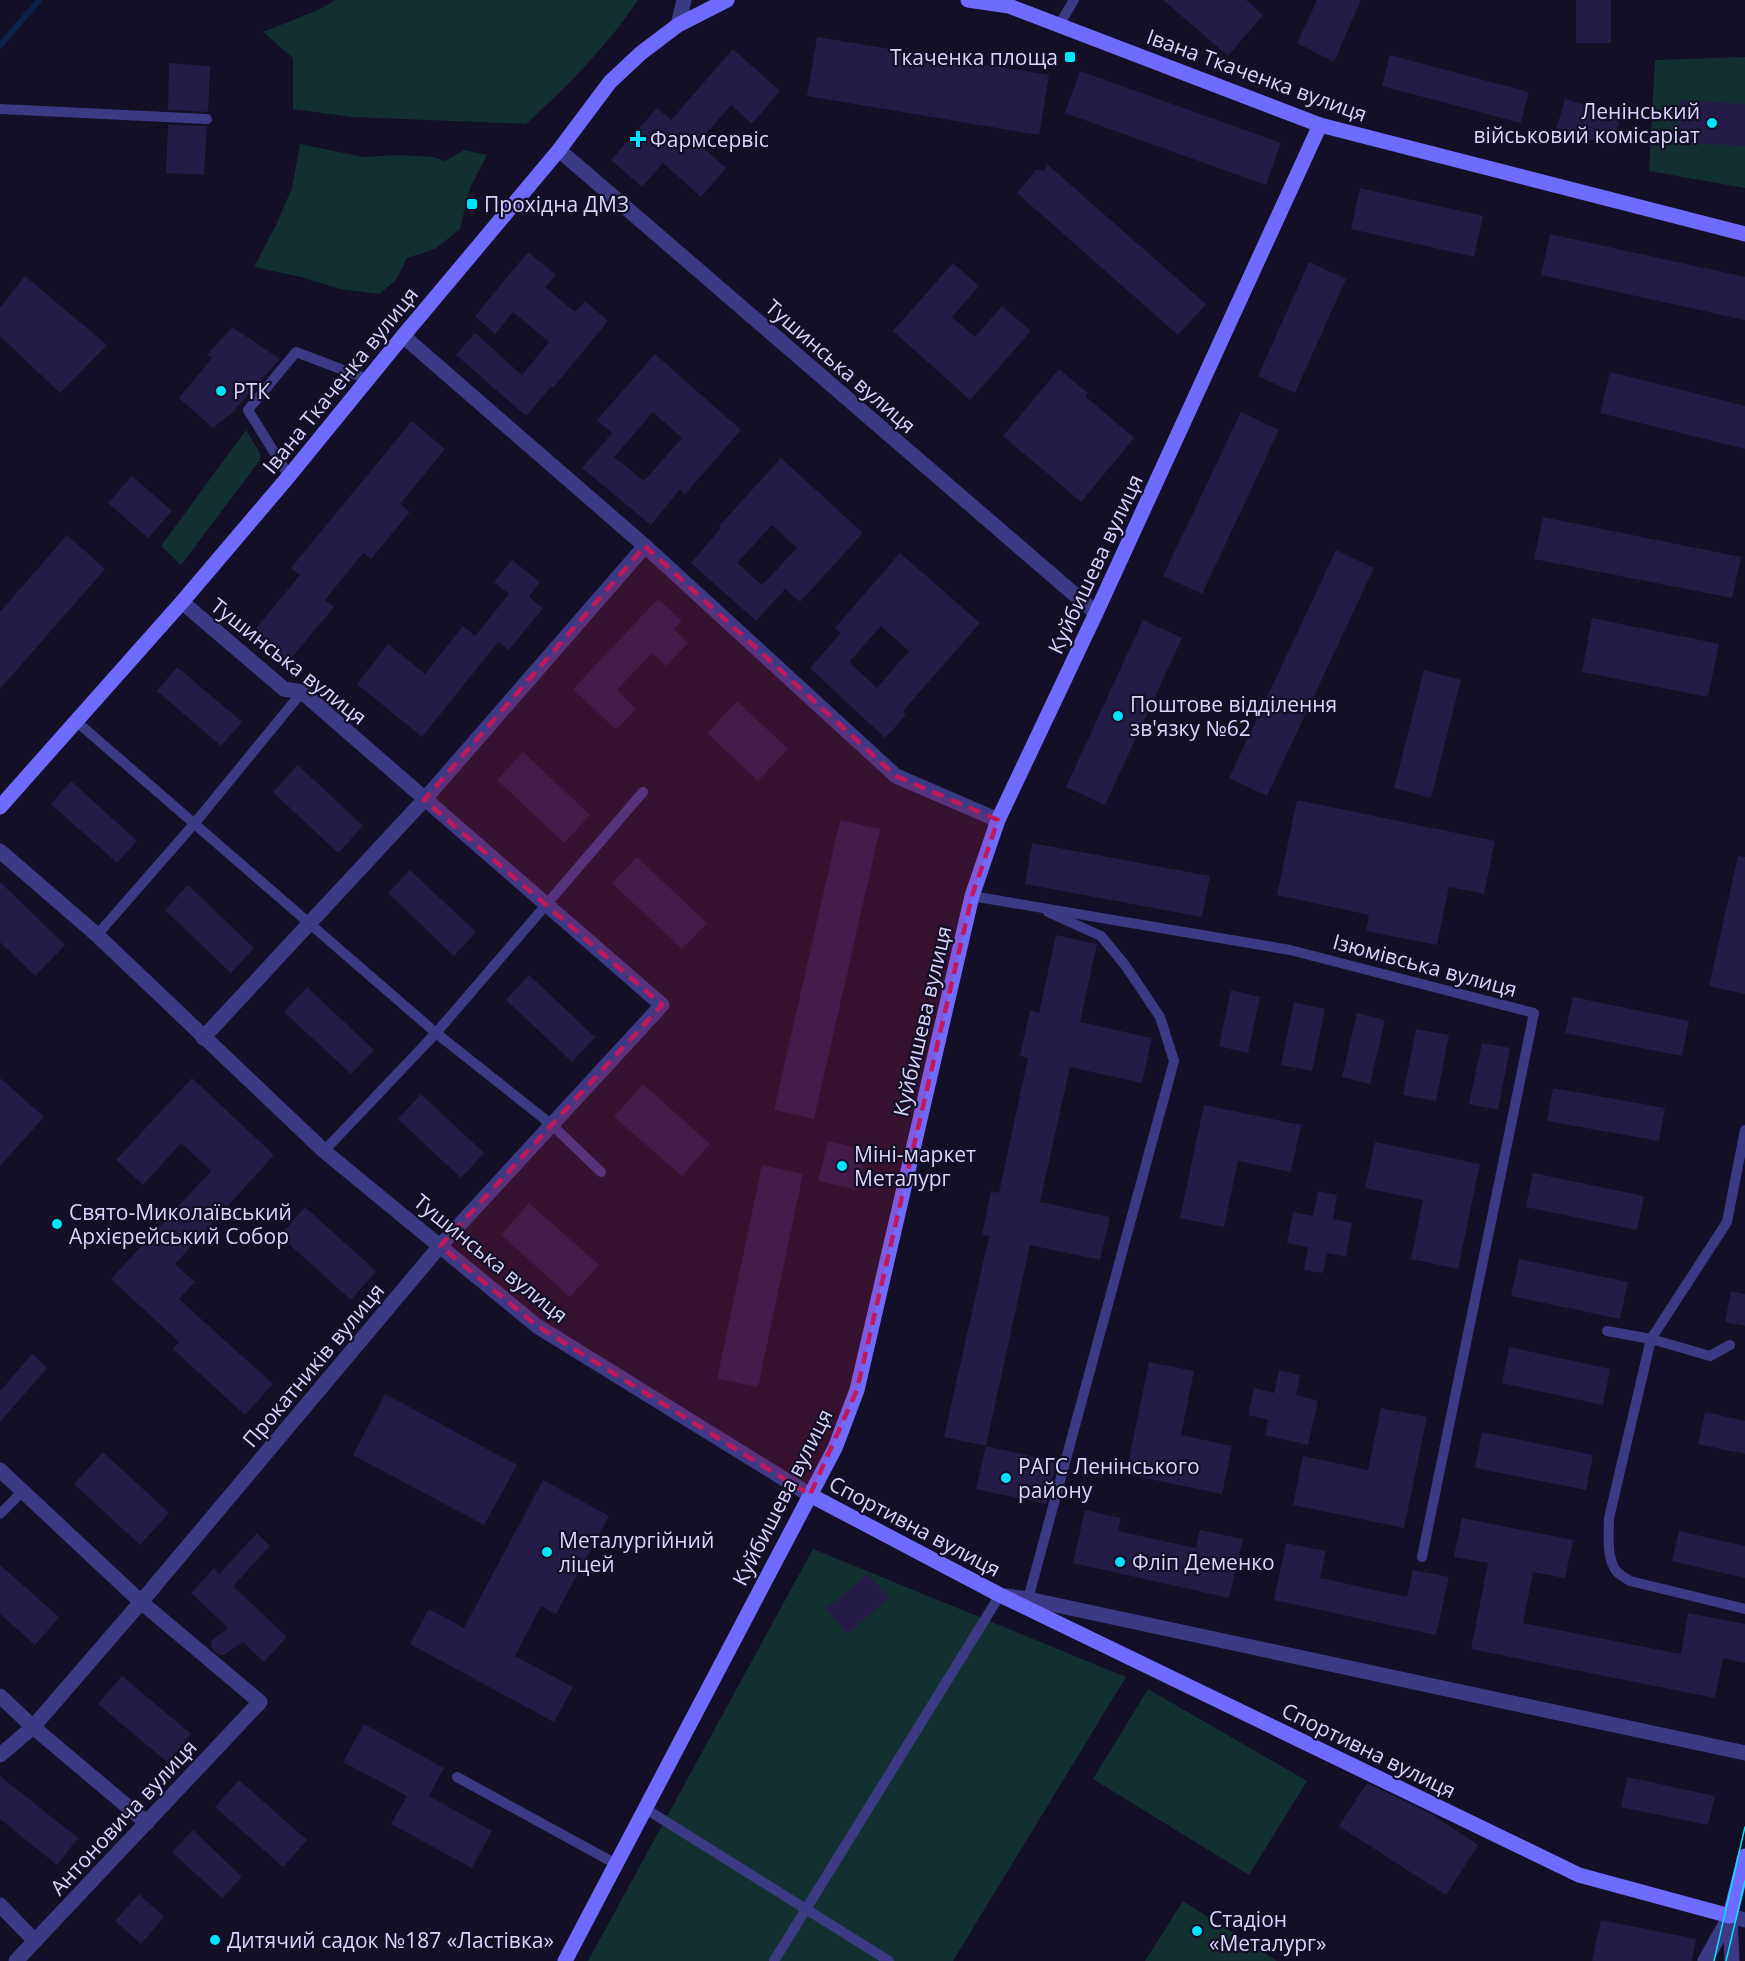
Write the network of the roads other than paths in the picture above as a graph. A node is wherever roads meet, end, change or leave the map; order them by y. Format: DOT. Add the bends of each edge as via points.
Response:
graph roads {
  1 [pos="684,0"];
  2 [pos="727,0"];
  3 [pos="968,0"];
  4 [pos="1074,0"];
  5 [pos="678,25"];
  6 [pos="1059,25"];
  7 [pos="0,109"];
  8 [pos="207,119"];
  9 [pos="1320,125"];
  10 [pos="560,150"];
  11 [pos="1745,234"];
  12 [pos="403,336"];
  13 [pos="367,379"];
  14 [pos="289,476"];
  15 [pos="645,546"];
  16 [pos="182,602"];
  17 [pos="1096,614"];
  18 [pos="302,692"];
  19 [pos="77,722"];
  20 [pos="643,792"];
  21 [pos="424,800"];
  22 [pos="0,807"];
  23 [pos="998,820"];
  24 [pos="194,824"];
  25 [pos="0,851"];
  26 [pos="972,896"];
  27 [pos="546,906"];
  28 [pos="1034,906"];
  29 [pos="310,924"];
  30 [pos="97,935"];
  31 [pos="662,1005"];
  32 [pos="436,1033"];
  33 [pos="203,1038"];
  34 [pos="552,1125"];
  35 [pos="1745,1130"];
  36 [pos="324,1151"];
  37 [pos="601,1172"];
  38 [pos="440,1246"];
  39 [pos="1607,1331"];
  40 [pos="1651,1339"];
  41 [pos="1730,1345"];
  42 [pos="0,1470"];
  43 [pos="23,1491"];
  44 [pos="810,1495"];
  45 [pos="0,1514"];
  46 [pos="1422,1557"];
  47 [pos="1000,1595"];
  48 [pos="1028,1599"];
  49 [pos="141,1602"];
  50 [pos="1745,1609"];
  51 [pos="0,1696"];
  52 [pos="33,1727"];
  53 [pos="1745,1753"];
  54 [pos="0,1755"];
  55 [pos="457,1777"];
  56 [pos="646,1809"];
  57 [pos="147,1823"];
  58 [pos="1745,1856"];
  59 [pos="616,1864"];
  60 [pos="0,1905"];
  61 [pos="806,1909"];
  62 [pos="1738,1918"];
  63 [pos="35,1941"];
  64 [pos="16,1961"];
  65 [pos="565,1961"];
  66 [pos="774,1961"];
  67 [pos="889,1961"];
  68 [pos="1705,1961"];
  69 [pos="1732,1961"];
  1 -- 5 [label="street"];
  2 -- 5 [label="main road, Івана Ткаченка вулиця"];
  3 -- 6 [label="main road, Івана Ткаченка вулиця" via="1009,6"];
  4 -- 6 [label="lane"];
  5 -- 10 [label="main road, Івана Ткаченка вулиця" via="641,52 610,82"];
  6 -- 9 [label="main road, Івана Ткаченка вулиця"];
  7 -- 8 [label="lane"];
  9 -- 11 [label="main road, Івана Ткаченка вулиця"];
  9 -- 17 [label="main road, Куйбишева вулиця"];
  10 -- 12 [label="main road, Івана Ткаченка вулиця"];
  10 -- 17 [label="street, Тушинська вулиця"];
  12 -- 13 [label="main road, Івана Ткаченка вулиця"];
  12 -- 15 [label="street"];
  13 -- 14 [label="main road, Івана Ткаченка вулиця"];
  13 -- 14 [label="lane" via="296,352 248,410"];
  14 -- 16 [label="main road, Івана Ткаченка вулиця"];
  15 -- 21 [label="street"];
  15 -- 23 [label="street" via="896,777"];
  16 -- 18 [label="street, Тушинська вулиця" via="284,689"];
  16 -- 19 [label="main road, Івана Ткаченка вулиця"];
  17 -- 23 [label="main road, Куйбишева вулиця"];
  18 -- 21 [label="street, Тушинська вулиця"];
  18 -- 24 [label="lane"];
  19 -- 22 [label="main road, Івана Ткаченка вулиця"];
  19 -- 24 [label="lane"];
  20 -- 27 [label="lane"];
  21 -- 27 [label="street, Тушинська вулиця"];
  21 -- 29 [label="street"];
  23 -- 26 [label="main road, Куйбишева вулиця"];
  24 -- 29 [label="lane"];
  24 -- 30 [label="lane"];
  25 -- 30 [label="street, Тушинська вулиця"];
  26 -- 28 [label="lane, Ізюмівська вулиця"];
  26 -- 44 [label="main road, Куйбишева вулиця" via="857,1390 835,1448"];
  27 -- 31 [label="street, Тушинська вулиця"];
  27 -- 32 [label="lane"];
  28 -- 46 [label="lane, Ізюмівська вулиця" via="1290,950 1534,1013"];
  28 -- 48 [label="lane" via="1101,936 1160,1017 1174,1061"];
  29 -- 32 [label="lane"];
  29 -- 33 [label="street"];
  30 -- 33 [label="street, Тушинська вулиця"];
  31 -- 34 [label="street, Прокатників вулиця"];
  32 -- 34 [label="lane"];
  32 -- 36 [label="lane"];
  33 -- 36 [label="street, Тушинська вулиця"];
  34 -- 37 [label="lane"];
  34 -- 38 [label="street, Прокатників вулиця"];
  35 -- 40 [label="lane" via="1727,1222"];
  36 -- 38 [label="street, Тушинська вулиця"];
  38 -- 44 [label="street, Тушинська вулиця" via="537,1326"];
  38 -- 49 [label="street, Прокатників вулиця"];
  39 -- 40 [label="lane"];
  40 -- 41 [label="lane" via="1710,1356"];
  40 -- 50 [label="lane" via="1609,1518 1611,1559 1617,1572 1630,1581"];
  42 -- 43 [label="street"];
  43 -- 45 [label="lane"];
  43 -- 49 [label="street"];
  44 -- 47 [label="main road, Спортивна вулиця"];
  44 -- 56 [label="main road, Куйбишева вулиця"];
  47 -- 48 [label="street, Спортивна вулиця"];
  47 -- 61 [label="lane"];
  47 -- 62 [label="main road, Спортивна вулиця" via="1579,1875"];
  48 -- 53 [label="street, Спортивна вулиця"];
  49 -- 52 [label="street, Прокатників вулиця"];
  49 -- 57 [label="street, Антоновича вулиця" via="260,1702"];
  51 -- 52 [label="street"];
  52 -- 54 [label="street, Прокатників вулиця"];
  52 -- 57 [label="street"];
  55 -- 59 [label="lane"];
  56 -- 59 [label="main road, Куйбишева вулиця"];
  56 -- 61 [label="lane"];
  57 -- 63 [label="street, Антоновича вулиця"];
  58 -- 62 [label="main road"];
  59 -- 65 [label="main road, Куйбишева вулиця"];
  60 -- 63 [label="street"];
  61 -- 66 [label="lane"];
  61 -- 67 [label="lane"];
  62 -- 68 [label="street"];
  62 -- 69 [label="street"];
  63 -- 64 [label="street, Антоновича вулиця"];
}
